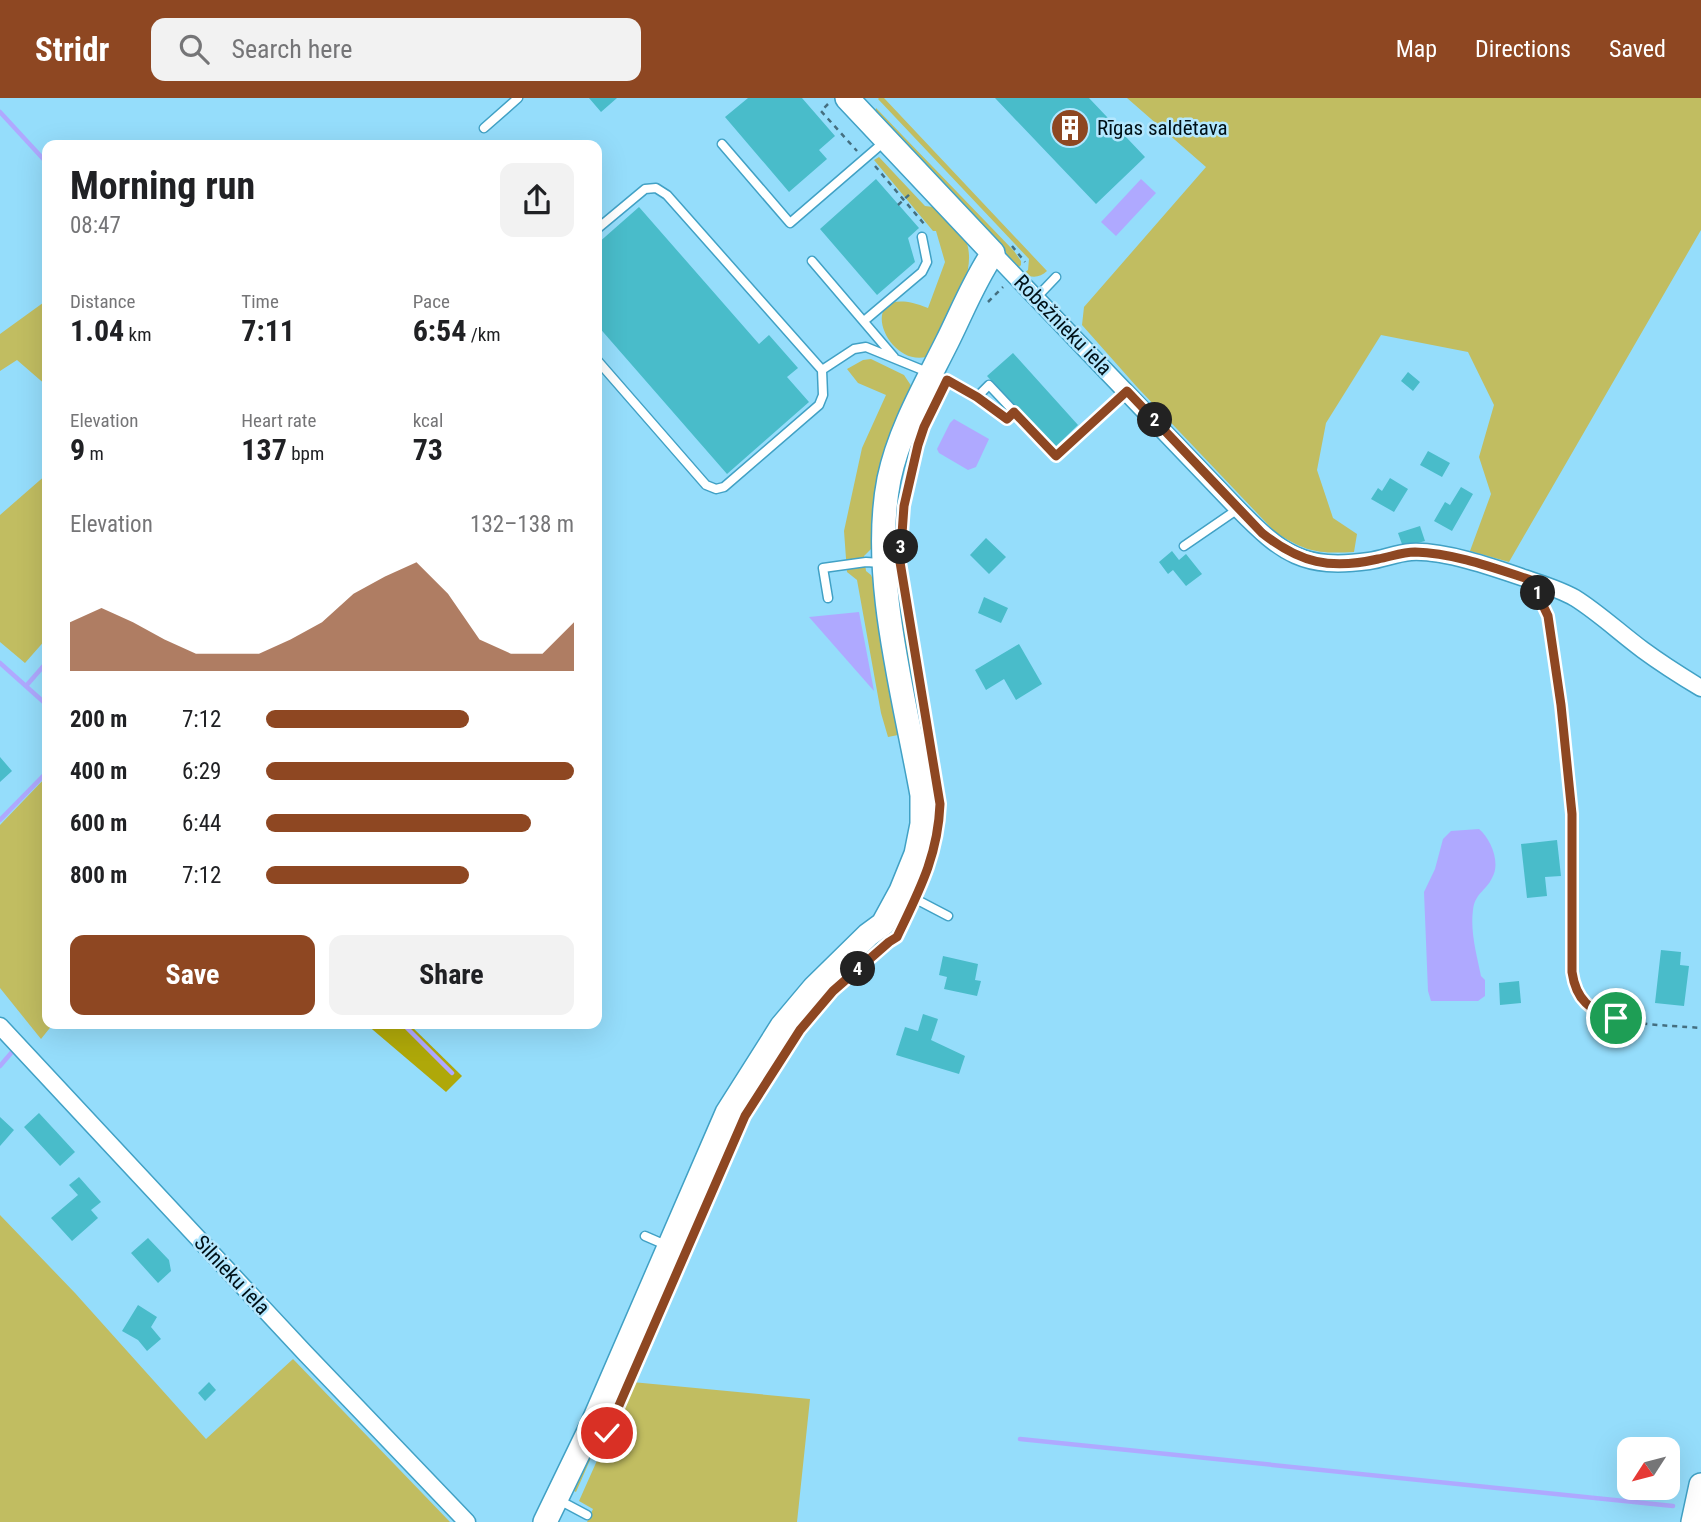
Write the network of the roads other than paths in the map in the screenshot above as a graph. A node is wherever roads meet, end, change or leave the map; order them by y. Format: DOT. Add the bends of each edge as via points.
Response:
graph roads {
  1 [pos="518,98"];
  2 [pos="855,101"];
  3 [pos="484,128"];
  4 [pos="887,140"];
  5 [pos="722,144"];
  6 [pos="602,225"];
  7 [pos="922,237"];
  8 [pos="993,253"];
  9 [pos="813,261"];
  10 [pos="1056,278"];
  11 [pos="1036,298"];
  12 [pos="864,321"];
  13 [pos="896,359"];
  14 [pos="602,366"];
  15 [pos="822,370"];
  16 [pos="930,375"];
  17 [pos="1127,391"];
  18 [pos="977,397"];
  19 [pos="1014,412"];
  20 [pos="1238,509"];
  21 [pos="1184,546"];
  22 [pos="884,564"];
  23 [pos="828,598"];
  24 [pos="1701,688"];
  25 [pos="901,891"];
  26 [pos="948,916"];
  27 [pos="0,1026"];
  28 [pos="645,1236"];
  29 [pos="668,1247"];
  30 [pos="1701,1485"];
  31 [pos="558,1499"];
  32 [pos="587,1515"];
  33 [pos="467,1522"];
  34 [pos="545,1522"];
  35 [pos="1693,1522"];
  1 -- 3 [label="lane"];
  2 -- 4 [label="street"];
  4 -- 5 [label="lane" via="790,223"];
  4 -- 8 [label="street"];
  6 -- 15 [label="lane" via="645,189 656,188 667,195"];
  7 -- 12 [label="lane" via="927,262 922,272"];
  8 -- 11 [label="street, Robežnieku iela"];
  8 -- 16 [label="street"];
  9 -- 12 [label="lane"];
  10 -- 11 [label="lane"];
  11 -- 17 [label="street, Robežnieku iela"];
  12 -- 13 [label="lane"];
  13 -- 15 [label="lane" via="866,347 854,349"];
  13 -- 16 [label="lane"];
  14 -- 15 [label="lane" via="706,485 716,489 819,405"];
  16 -- 18 [label="lane"];
  16 -- 22 [label="street" via="889,480"];
  17 -- 19 [label="lane" via="1056,456"];
  17 -- 20 [label="street, Robežnieku iela"];
  18 -- 19 [label="lane" via="1007,419"];
  18 -- 19 [label="lane" via="989,385"];
  20 -- 21 [label="lane"];
  20 -- 24 [label="street, Robežnieku iela" via="1284,550 1306,560 1351,563 1412,552 1490,566 1531,580 1575,598"];
  22 -- 23 [label="lane" via="823,568"];
  22 -- 25 [label="street" via="908,741 922,795 916,854"];
  25 -- 26 [label="lane"];
  25 -- 29 [label="street" via="883,924 814,988 767,1048 727,1113"];
  27 -- 33 [label="street, Silnieku iela"];
  28 -- 29 [label="lane"];
  29 -- 31 [label="street"];
  30 -- 35 [label="street"];
  31 -- 32 [label="lane"];
  31 -- 34 [label="street"];
}
